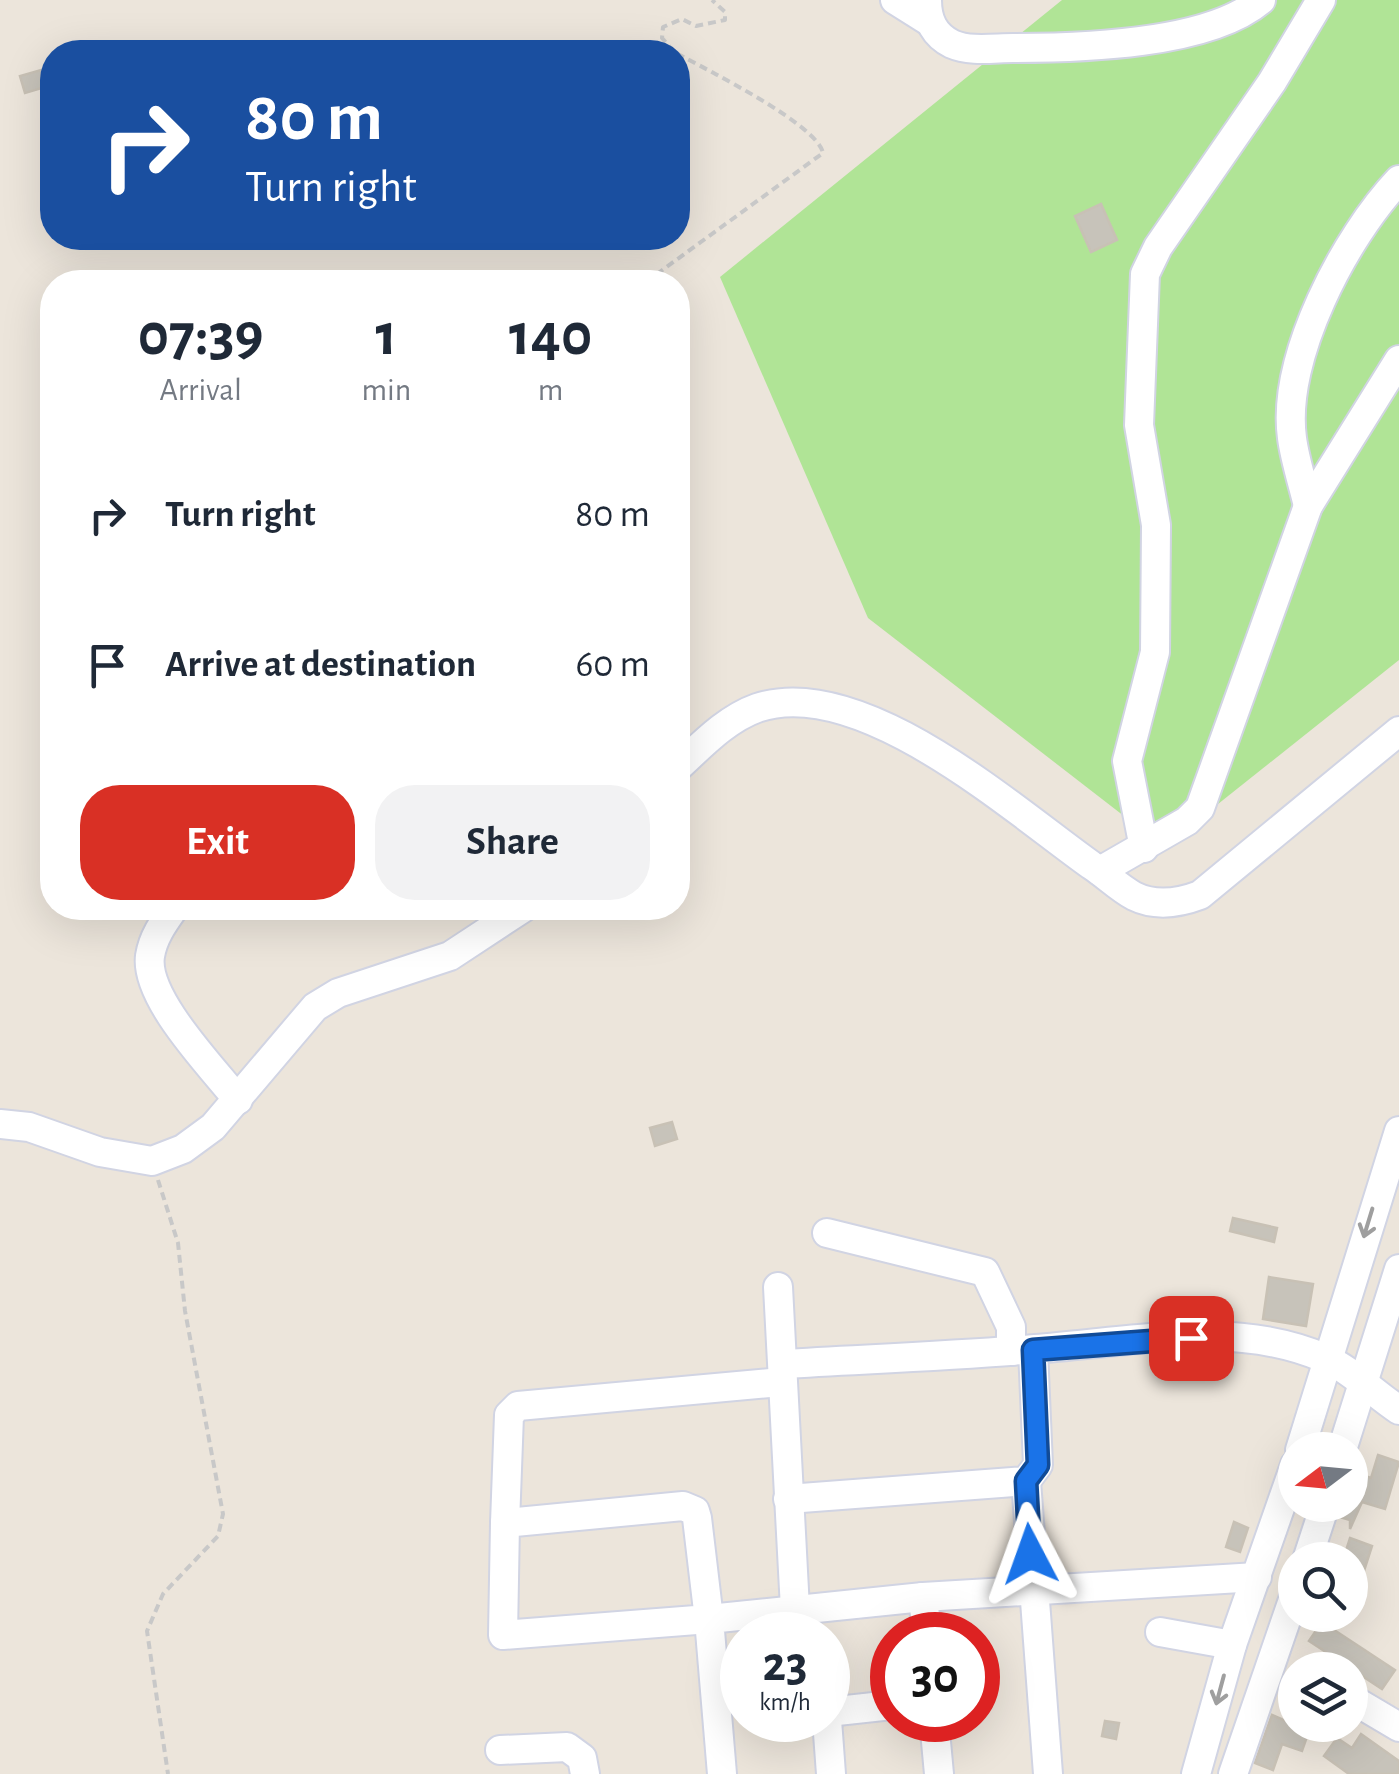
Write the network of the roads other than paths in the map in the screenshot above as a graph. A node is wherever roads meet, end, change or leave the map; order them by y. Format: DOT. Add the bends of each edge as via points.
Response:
graph roads {
  1 [pos="894,0"];
  2 [pos="1260,0"];
  3 [pos="1321,0"];
  4 [pos="928,11"];
  5 [pos="1399,180"];
  6 [pos="1399,360"];
  7 [pos="1308,506"];
  8 [pos="1399,731"];
  9 [pos="690,756"];
  10 [pos="1144,848"];
  11 [pos="1100,871"];
  12 [pos="165,920"];
  13 [pos="505,920"];
  14 [pos="238,1100"];
  15 [pos="0,1124"];
  16 [pos="1399,1131"];
  17 [pos="827,1234"];
  18 [pos="1399,1270"];
  19 [pos="778,1287"];
  20 [pos="1022,1350"];
  21 [pos="1326,1358"];
  22 [pos="782,1373"];
  23 [pos="1362,1385"];
  24 [pos="1399,1410"];
  25 [pos="1305,1432"];
  26 [pos="1348,1432"];
  27 [pos="1026,1481"];
  28 [pos="788,1499"];
  29 [pos="1278,1515"];
  30 [pos="505,1522"];
  31 [pos="1257,1577"];
  32 [pos="1033,1590"];
  33 [pos="923,1596"];
  34 [pos="796,1609"];
  35 [pos="924,1612"];
  36 [pos="708,1618"];
  37 [pos="1160,1632"];
  38 [pos="1232,1644"];
  39 [pos="720,1674"];
  40 [pos="1278,1677"];
  41 [pos="1368,1708"];
  42 [pos="1399,1726"];
  43 [pos="727,1742"];
  44 [pos="829,1742"];
  45 [pos="936,1742"];
  46 [pos="500,1750"];
  47 [pos="585,1774"];
  48 [pos="722,1774"];
  49 [pos="831,1774"];
  50 [pos="939,1774"];
  51 [pos="1048,1774"];
  52 [pos="1196,1774"];
  53 [pos="1234,1774"];
  1 -- 4 [label="street"];
  2 -- 4 [label="street" via="1186,32 1089,48 955,45 938,35"];
  3 -- 10 [label="street" via="1146,274 1139,425 1156,526 1156,619 1148,692 1128,762"];
  5 -- 7 [label="street" via="1350,244 1308,336 1291,436"];
  6 -- 7 [label="street"];
  7 -- 10 [label="street" via="1210,789 1187,821"];
  8 -- 11 [label="street" via="1200,895 1154,902"];
  9 -- 11 [label="street" via="754,709 786,702 830,706 874,721 946,762"];
  10 -- 11 [label="street"];
  12 -- 14 [label="street" via="149,959 157,993"];
  13 -- 14 [label="street" via="450,956 315,1007"];
  14 -- 15 [label="street" via="183,1149 152,1161"];
  16 -- 21 [label="street, one-way"];
  17 -- 20 [label="street" via="985,1272"];
  18 -- 23 [label="street"];
  19 -- 22 [label="street"];
  20 -- 21 [label="street" via="1221,1338 1281,1344"];
  20 -- 22 [label="street"];
  20 -- 27 [label="street" via="1038,1465"];
  21 -- 23 [label="street"];
  21 -- 25 [label="street"];
  22 -- 28 [label="street"];
  22 -- 30 [label="street" via="518,1406 509,1415"];
  23 -- 24 [label="street"];
  23 -- 26 [label="street"];
  27 -- 28 [label="street"];
  27 -- 32 [label="street"];
  28 -- 34 [label="street"];
  29 -- 31 [label="street"];
  30 -- 36 [label="street" via="689,1507 697,1518"];
  30 -- 36 [label="street" via="503,1635"];
  31 -- 32 [label="street"];
  31 -- 38 [label="street"];
  32 -- 33 [label="street"];
  32 -- 51 [label="street"];
  33 -- 34 [label="street"];
  33 -- 35 [label="street"];
  34 -- 36 [label="street"];
  36 -- 39 [label="street"];
  37 -- 38 [label="street"];
  38 -- 52 [label="street, one-way"];
  40 -- 53 [label="street"];
  41 -- 42 [label="street"];
  43 -- 48 [label="street"];
  44 -- 49 [label="street"];
  45 -- 50 [label="street"];
  46 -- 47 [label="street" via="576,1749"];
}
